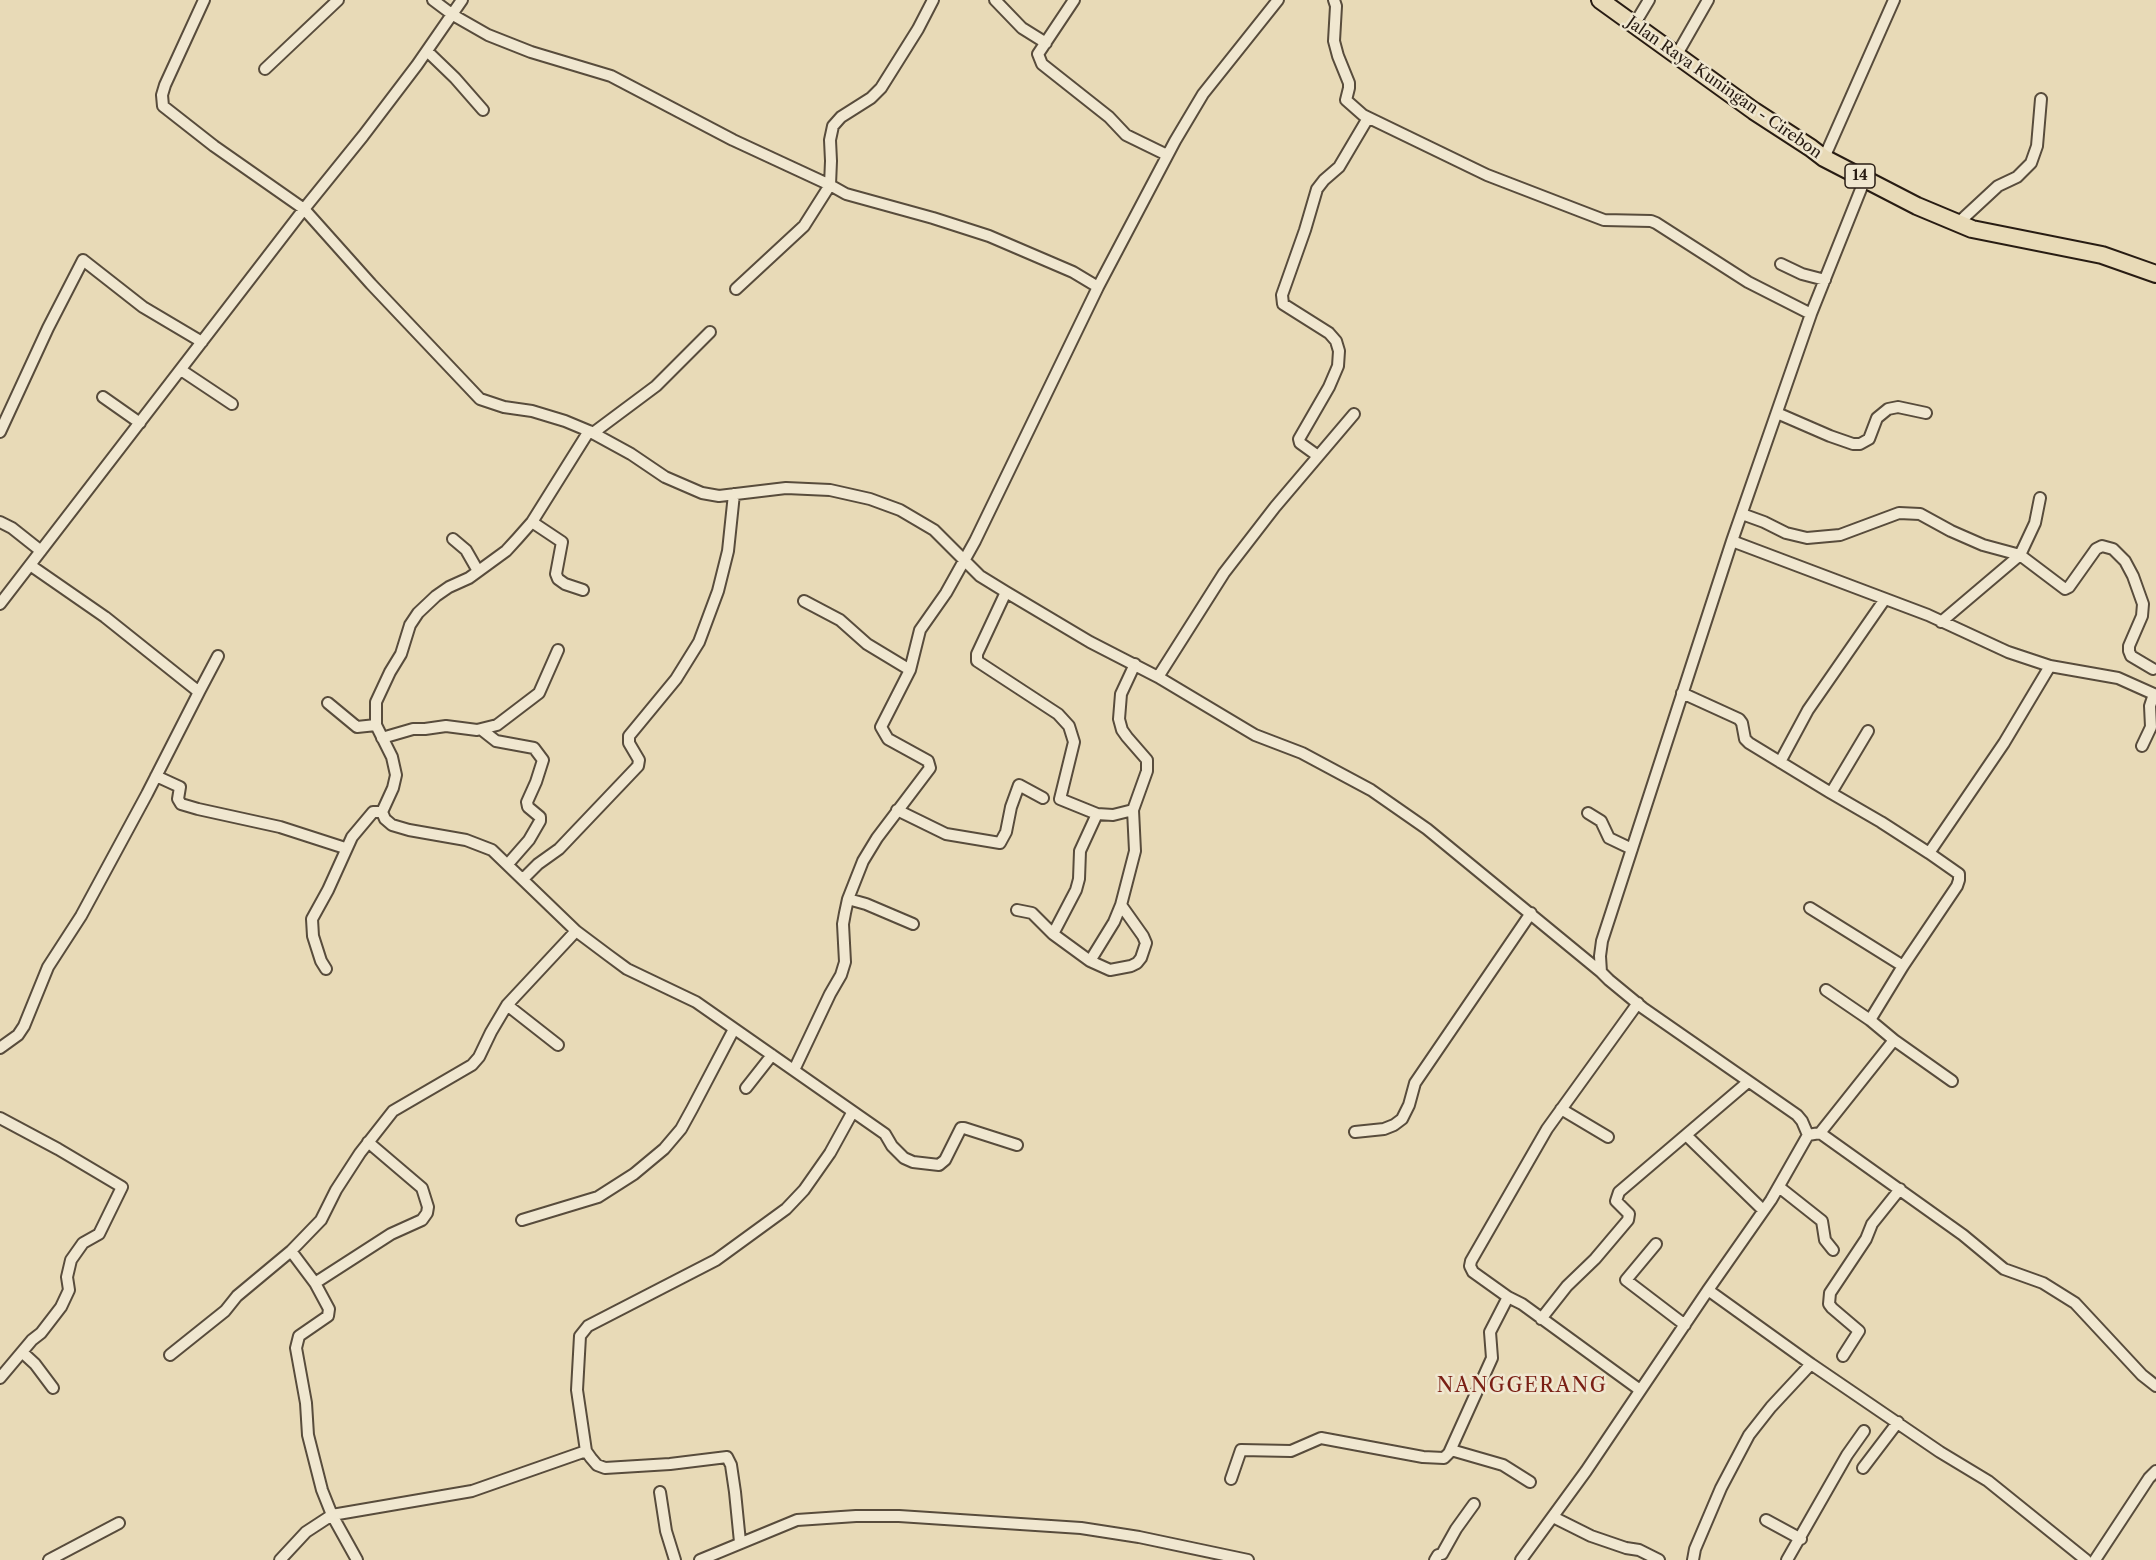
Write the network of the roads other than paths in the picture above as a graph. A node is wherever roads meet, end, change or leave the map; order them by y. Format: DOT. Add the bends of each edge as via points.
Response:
graph roads {
  1 [pos="204,0"];
  2 [pos="338,0"];
  3 [pos="433,0"];
  4 [pos="462,0"];
  5 [pos="933,0"];
  6 [pos="995,0"];
  7 [pos="1074,0"];
  8 [pos="1278,0"];
  9 [pos="1334,0"];
  10 [pos="1600,0"];
  11 [pos="1649,0"];
  12 [pos="1708,0"];
  13 [pos="1894,0"];
  14 [pos="453,15"];
  15 [pos="1634,25"];
  16 [pos="1046,43"];
  17 [pos="427,51"];
  18 [pos="1676,56"];
  19 [pos="265,69"];
  20 [pos="2041,99"];
  21 [pos="483,110"];
  22 [pos="1368,118"];
  23 [pos="1167,155"];
  24 [pos="1824,158"];
  25 [pos="1865,179"];
  26 [pos="830,185"];
  27 [pos="304,209"];
  28 [pos="1957,224"];
  29 [pos="1781,264"];
  30 [pos="2156,274"];
  31 [pos="1825,280"];
  32 [pos="1098,287"];
  33 [pos="736,289"];
  34 [pos="1811,314"];
  35 [pos="710,332"];
  36 [pos="202,342"];
  37 [pos="181,370"];
  38 [pos="103,397"];
  39 [pos="232,404"];
  40 [pos="1778,413"];
  41 [pos="1926,413"];
  42 [pos="1354,414"];
  43 [pos="140,423"];
  44 [pos="0,432"];
  45 [pos="591,432"];
  46 [pos="1318,456"];
  47 [pos="734,494"];
  48 [pos="2040,498"];
  49 [pos="1742,514"];
  50 [pos="0,522"];
  51 [pos="532,522"];
  52 [pos="453,539"];
  53 [pos="1732,541"];
  54 [pos="41,551"];
  55 [pos="2020,555"];
  56 [pos="964,561"];
  57 [pos="30,565"];
  58 [pos="478,571"];
  59 [pos="583,590"];
  60 [pos="1006,592"];
  61 [pos="1885,599"];
  62 [pos="804,601"];
  63 [pos="0,604"];
  64 [pos="1941,622"];
  65 [pos="558,650"];
  66 [pos="218,656"];
  67 [pos="1135,664"];
  68 [pos="2050,666"];
  69 [pos="2155,666"];
  70 [pos="910,670"];
  71 [pos="1158,676"];
  72 [pos="199,692"];
  73 [pos="2152,692"];
  74 [pos="1682,693"];
  75 [pos="328,703"];
  76 [pos="376,725"];
  77 [pos="482,730"];
  78 [pos="1868,731"];
  79 [pos="382,738"];
  80 [pos="2142,746"];
  81 [pos="1780,762"];
  82 [pos="156,776"];
  83 [pos="1831,793"];
  84 [pos="1043,798"];
  85 [pos="897,810"];
  86 [pos="1133,810"];
  87 [pos="382,812"];
  88 [pos="1588,813"];
  89 [pos="1097,814"];
  90 [pos="345,848"];
  91 [pos="1632,849"];
  92 [pos="1929,853"];
  93 [pos="508,864"];
  94 [pos="523,879"];
  95 [pos="848,899"];
  96 [pos="1120,905"];
  97 [pos="1810,908"];
  98 [pos="1017,910"];
  99 [pos="1531,913"];
  100 [pos="913,924"];
  101 [pos="576,931"];
  102 [pos="1053,934"];
  103 [pos="1090,961"];
  104 [pos="1903,966"];
  105 [pos="326,969"];
  106 [pos="1601,972"];
  107 [pos="1826,990"];
  108 [pos="1638,1003"];
  109 [pos="507,1005"];
  110 [pos="1870,1020"];
  111 [pos="734,1029"];
  112 [pos="1894,1040"];
  113 [pos="558,1045"];
  114 [pos="0,1048"];
  115 [pos="772,1055"];
  116 [pos="794,1070"];
  117 [pos="1953,1081"];
  118 [pos="1748,1082"];
  119 [pos="746,1088"];
  120 [pos="1561,1109"];
  121 [pos="852,1113"];
  122 [pos="0,1119"];
  123 [pos="1355,1132"];
  124 [pos="1820,1133"];
  125 [pos="1808,1134"];
  126 [pos="1687,1136"];
  127 [pos="1608,1137"];
  128 [pos="368,1142"];
  129 [pos="1017,1145"];
  130 [pos="1779,1187"];
  131 [pos="1900,1189"];
  132 [pos="1763,1210"];
  133 [pos="522,1220"];
  134 [pos="1656,1244"];
  135 [pos="1833,1250"];
  136 [pos="291,1251"];
  137 [pos="315,1283"];
  138 [pos="1708,1290"];
  139 [pos="1508,1297"];
  140 [pos="1541,1319"];
  141 [pos="1685,1325"];
  142 [pos="22,1352"];
  143 [pos="170,1355"];
  144 [pos="1843,1356"];
  145 [pos="1811,1364"];
  146 [pos="0,1378"];
  147 [pos="2156,1386"];
  148 [pos="53,1388"];
  149 [pos="1640,1390"];
  150 [pos="1898,1422"];
  151 [pos="1864,1431"];
  152 [pos="1451,1450"];
  153 [pos="586,1451"];
  154 [pos="1863,1468"];
  155 [pos="2156,1471"];
  156 [pos="1231,1479"];
  157 [pos="1530,1482"];
  158 [pos="660,1492"];
  159 [pos="1474,1504"];
  160 [pos="332,1515"];
  161 [pos="1553,1517"];
  162 [pos="1766,1520"];
  163 [pos="118,1523"];
  164 [pos="1801,1539"];
  165 [pos="740,1542"];
  166 [pos="1626,1548"];
  167 [pos="49,1560"];
  168 [pos="280,1560"];
  169 [pos="357,1560"];
  170 [pos="675,1560"];
  171 [pos="700,1560"];
  172 [pos="1248,1560"];
  173 [pos="1435,1560"];
  174 [pos="1521,1560"];
  175 [pos="1621,1560"];
  176 [pos="1659,1560"];
  177 [pos="1693,1560"];
  178 [pos="1787,1560"];
  179 [pos="2086,1560"];
  180 [pos="2095,1560"];
  1 -- 27 [label="street" via="165,86 163,105"];
  2 -- 19 [label="street"];
  3 -- 14 [label="street"];
  4 -- 14 [label="street"];
  5 -- 26 [label="street" via="880,88 833,126"];
  6 -- 16 [label="street" via="1022,28"];
  7 -- 16 [label="street"];
  8 -- 23 [label="street" via="1203,94"];
  9 -- 22 [label="street" via="1334,41 1349,82 1346,100"];
  10 -- 15 [label="highway, Jalan Raya Kuningan - Cirebon / 14"];
  11 -- 15 [label="street"];
  12 -- 18 [label="street"];
  13 -- 24 [label="street"];
  14 -- 17 [label="street"];
  14 -- 26 [label="street" via="512,46 611,76"];
  15 -- 18 [label="highway, Jalan Raya Kuningan - Cirebon / 14"];
  16 -- 23 [label="street" via="1038,54 1042,64 1126,135"];
  17 -- 21 [label="street"];
  17 -- 27 [label="street"];
  18 -- 24 [label="highway, Jalan Raya Kuningan - Cirebon / 14"];
  20 -- 28 [label="street" via="2037,146 2031,163 2017,177 1998,186"];
  22 -- 34 [label="street" via="1487,174 1604,220 1656,223 1748,282"];
  22 -- 46 [label="street" via="1339,167 1317,189 1282,295 1283,304 1329,333 1339,351 1338,366 1329,387 1299,439"];
  23 -- 32 [label="street"];
  24 -- 25 [label="highway, Jalan Raya Kuningan - Cirebon / 14"];
  25 -- 28 [label="highway, Jalan Raya Kuningan - Cirebon / 14"];
  25 -- 31 [label="street"];
  26 -- 32 [label="street" via="846,195 989,236"];
  26 -- 33 [label="street" via="804,226"];
  27 -- 36 [label="street"];
  27 -- 45 [label="street" via="480,399 532,411"];
  28 -- 30 [label="highway, Jalan Raya Kuningan - Cirebon / 14" via="2102,255"];
  29 -- 31 [label="street"];
  31 -- 34 [label="street"];
  32 -- 56 [label="street"];
  34 -- 40 [label="street"];
  35 -- 45 [label="street" via="656,386"];
  36 -- 37 [label="street"];
  36 -- 44 [label="street" via="142,307 83,260"];
  37 -- 39 [label="street"];
  37 -- 43 [label="street"];
  38 -- 43 [label="street"];
  40 -- 41 [label="street" via="1853,444 1869,439 1877,418 1888,409 1898,407"];
  40 -- 49 [label="street"];
  42 -- 46 [label="street"];
  43 -- 54 [label="street"];
  45 -- 47 [label="street" via="682,486 710,494"];
  45 -- 51 [label="street"];
  46 -- 71 [label="street" via="1224,573"];
  47 -- 56 [label="street" via="786,488 830,490 870,499 900,510 934,530"];
  47 -- 94 [label="street" via="728,551 699,642 676,679 629,736 638,766 560,849"];
  48 -- 55 [label="street" via="2035,523"];
  49 -- 53 [label="street"];
  49 -- 55 [label="street" via="1807,538 1840,535 1899,513 1913,513 1983,545"];
  50 -- 54 [label="street"];
  51 -- 58 [label="street" via="506,551"];
  51 -- 59 [label="street" via="562,542 558,579"];
  52 -- 58 [label="street" via="466,550"];
  53 -- 61 [label="street"];
  53 -- 74 [label="street"];
  54 -- 57 [label="street"];
  55 -- 64 [label="street"];
  55 -- 69 [label="street" via="2065,589 2096,549 2113,549 2133,576 2143,604 2129,651 2131,656"];
  56 -- 60 [label="street"];
  56 -- 70 [label="street" via="920,630"];
  57 -- 63 [label="street"];
  57 -- 72 [label="street" via="105,617"];
  58 -- 76 [label="street" via="442,591 414,619 376,702"];
  60 -- 67 [label="street"];
  60 -- 89 [label="street" via="977,661 1058,714 1068,726 1074,742 1060,799"];
  61 -- 64 [label="street"];
  61 -- 81 [label="street" via="1808,710"];
  62 -- 70 [label="street" via="840,620 867,644"];
  64 -- 68 [label="street" via="1990,646"];
  65 -- 77 [label="street" via="539,693 497,725"];
  66 -- 72 [label="street"];
  67 -- 71 [label="street"];
  67 -- 86 [label="street" via="1121,694 1119,719 1127,737 1147,760"];
  68 -- 73 [label="street" via="2118,678"];
  68 -- 92 [label="street" via="2004,744"];
  69 -- 73 [label="street"];
  70 -- 85 [label="street" via="882,723 882,731 888,739 930,765"];
  71 -- 99 [label="street" via="1255,735 1302,753 1371,790 1409,815"];
  72 -- 82 [label="street"];
  73 -- 80 [label="street" via="2152,722"];
  74 -- 81 [label="street" via="1739,719 1745,739"];
  74 -- 91 [label="street"];
  75 -- 76 [label="street" via="357,727"];
  76 -- 79 [label="street"];
  77 -- 79 [label="street" via="446,726 413,729"];
  77 -- 93 [label="street" via="496,741 534,748 543,760 527,802 540,822"];
  78 -- 83 [label="street"];
  79 -- 87 [label="street" via="396,775"];
  81 -- 83 [label="street"];
  82 -- 90 [label="street" via="180,787 177,800 181,804 280,827"];
  82 -- 114 [label="street" via="81,916 48,967 24,1026"];
  83 -- 92 [label="street"];
  84 -- 85 [label="street" via="1019,785 1000,843 946,834"];
  85 -- 95 [label="street" via="869,849"];
  86 -- 89 [label="street"];
  86 -- 96 [label="street" via="1135,851"];
  87 -- 90 [label="street" via="373,812"];
  87 -- 93 [label="street" via="392,825 479,844"];
  88 -- 91 [label="street" via="1601,821 1609,838"];
  89 -- 102 [label="street" via="1080,851 1076,890"];
  90 -- 105 [label="street" via="312,919 313,936"];
  91 -- 106 [label="street" via="1602,941"];
  92 -- 104 [label="street" via="1959,874 1959,880"];
  93 -- 94 [label="street"];
  94 -- 101 [label="street"];
  95 -- 100 [label="street"];
  95 -- 116 [label="street" via="841,975"];
  96 -- 103 [label="street"];
  96 -- 103 [label="street" via="1143,936 1144,952 1137,963 1117,969 1103,968"];
  97 -- 104 [label="street"];
  98 -- 102 [label="street" via="1032,913"];
  99 -- 106 [label="street"];
  99 -- 123 [label="street" via="1415,1083 1402,1119 1384,1129"];
  101 -- 109 [label="street"];
  101 -- 111 [label="street" via="627,969 696,1002"];
  102 -- 103 [label="street"];
  104 -- 110 [label="street"];
  106 -- 108 [label="street"];
  107 -- 110 [label="street"];
  108 -- 118 [label="street"];
  108 -- 120 [label="street"];
  109 -- 113 [label="street"];
  109 -- 128 [label="street" via="472,1065 393,1111"];
  110 -- 112 [label="street"];
  111 -- 115 [label="street"];
  111 -- 133 [label="street" via="681,1129 664,1149 598,1197"];
  112 -- 117 [label="street"];
  112 -- 124 [label="street"];
  115 -- 116 [label="street"];
  115 -- 119 [label="street"];
  116 -- 121 [label="street"];
  118 -- 125 [label="street" via="1797,1115"];
  118 -- 126 [label="street"];
  120 -- 127 [label="street"];
  120 -- 139 [label="street" via="1471,1261 1473,1272"];
  121 -- 129 [label="street" via="885,1134 904,1158 934,1166 942,1163 964,1128"];
  121 -- 153 [label="street" via="830,1153 786,1209 716,1260 585,1328 579,1340 577,1390"];
  122 -- 142 [label="street" via="122,1187 99,1234 83,1243 71,1260 69,1290 61,1307"];
  124 -- 125 [label="street"];
  124 -- 131 [label="street"];
  125 -- 130 [label="street"];
  126 -- 132 [label="street"];
  126 -- 140 [label="street" via="1619,1192 1616,1202 1629,1214 1628,1220"];
  128 -- 136 [label="street" via="321,1220"];
  128 -- 137 [label="street" via="422,1188 428,1213"];
  130 -- 132 [label="street"];
  130 -- 135 [label="street" via="1822,1221 1825,1240"];
  131 -- 144 [label="street" via="1872,1224 1830,1293 1832,1308 1859,1331"];
  131 -- 147 [label="street" via="2004,1269 2043,1283 2075,1303"];
  132 -- 138 [label="street"];
  134 -- 141 [label="street" via="1626,1280"];
  136 -- 137 [label="street"];
  136 -- 143 [label="street"];
  137 -- 160 [label="street" via="329,1314 299,1336 296,1348 308,1435"];
  138 -- 141 [label="street"];
  138 -- 145 [label="street"];
  139 -- 140 [label="street"];
  139 -- 152 [label="street" via="1490,1332 1492,1358"];
  140 -- 149 [label="street"];
  141 -- 149 [label="street"];
  142 -- 146 [label="street"];
  142 -- 148 [label="street"];
  145 -- 150 [label="street"];
  145 -- 177 [label="street" via="1749,1435 1721,1488"];
  149 -- 161 [label="street"];
  150 -- 154 [label="street"];
  150 -- 179 [label="street" via="1988,1481"];
  151 -- 164 [label="street" via="1820,1499"];
  152 -- 156 [label="street" via="1444,1458 1423,1457 1321,1438 1291,1451 1241,1450"];
  152 -- 157 [label="street" via="1503,1465"];
  153 -- 160 [label="street" via="472,1491"];
  153 -- 165 [label="street" via="597,1465 605,1468 727,1457"];
  155 -- 180 [label="street"];
  158 -- 170 [label="street"];
  159 -- 173 [label="street"];
  160 -- 168 [label="street" via="306,1532"];
  160 -- 169 [label="street"];
  161 -- 166 [label="street"];
  161 -- 174 [label="street"];
  162 -- 164 [label="street"];
  163 -- 167 [label="street"];
  164 -- 178 [label="street"];
  165 -- 171 [label="street"];
  165 -- 172 [label="street" via="797,1520 899,1516 1081,1528"];
  166 -- 175 [label="street"];
  166 -- 176 [label="street"];
}
